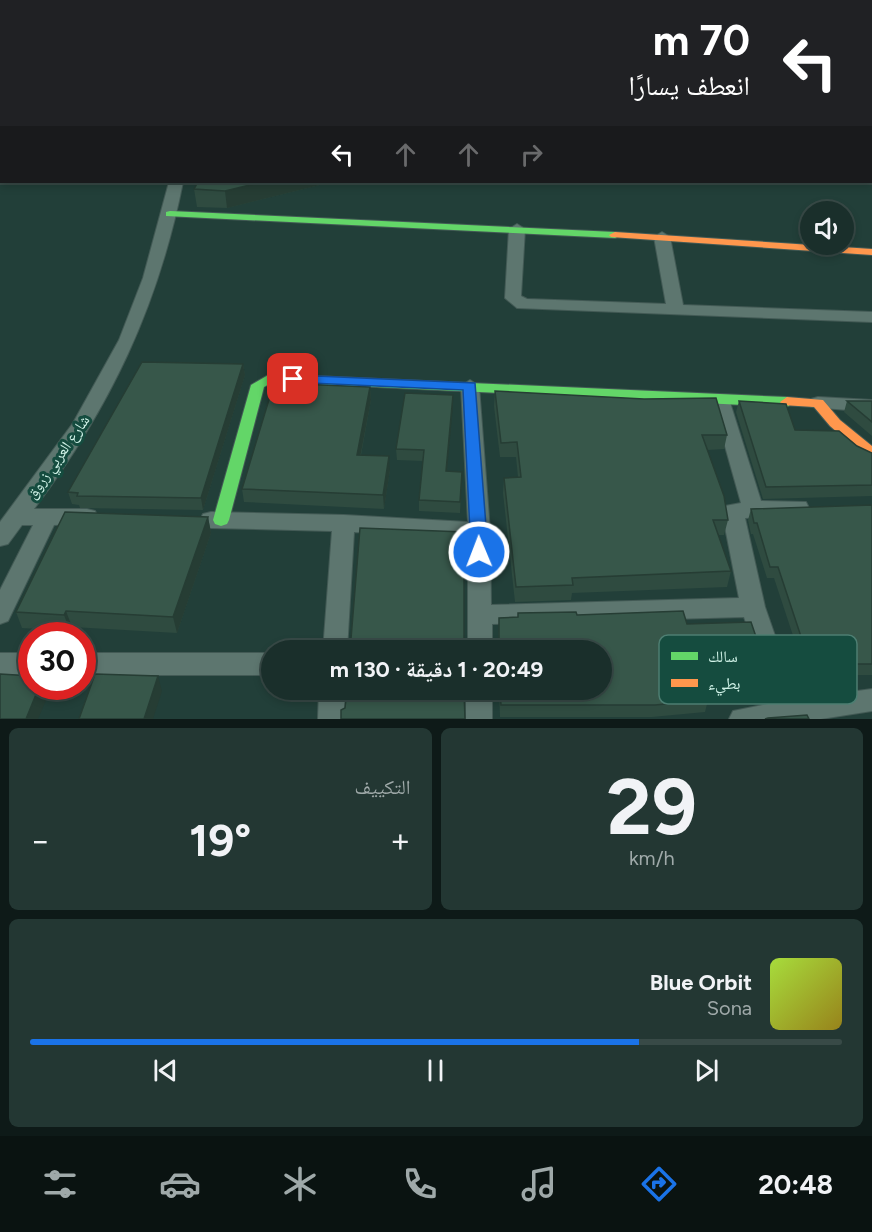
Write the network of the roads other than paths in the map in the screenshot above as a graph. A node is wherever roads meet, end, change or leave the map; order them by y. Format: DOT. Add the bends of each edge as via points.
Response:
graph roads {
  1 [pos="176,183"];
  2 [pos="170,214"];
  3 [pos="517,229"];
  4 [pos="662,237"];
  5 [pos="872,252"];
  6 [pos="676,311"];
  7 [pos="872,317"];
  8 [pos="470,386"];
  9 [pos="721,400"];
  10 [pos="818,403"];
  11 [pos="872,406"];
  12 [pos="872,454"];
  13 [pos="824,507"];
  14 [pos="753,508"];
  15 [pos="48,516"];
  16 [pos="15,517"];
  17 [pos="106,518"];
  18 [pos="187,519"];
  19 [pos="221,520"];
  20 [pos="344,522"];
  21 [pos="479,531"];
  22 [pos="0,538"];
  23 [pos="753,607"];
  24 [pos="0,614"];
  25 [pos="480,615"];
  26 [pos="763,635"];
  27 [pos="336,640"];
  28 [pos="480,640"];
  29 [pos="0,664"];
  30 [pos="18,664"];
  31 [pos="96,664"];
  32 [pos="261,664"];
  33 [pos="332,700"];
  34 [pos="479,700"];
  35 [pos="872,700"];
  36 [pos="786,704"];
  37 [pos="789,713"];
  38 [pos="825,713"];
  39 [pos="331,719"];
  40 [pos="479,719"];
  41 [pos="742,719"];
  1 -- 2 [label="street"];
  2 -- 3 [label="street"];
  2 -- 16 [label="street, شارع العربي زروق" via="147,292 112,373 81,428"];
  3 -- 4 [label="street"];
  3 -- 6 [label="street" via="513,298 518,303"];
  4 -- 5 [label="street"];
  4 -- 6 [label="street"];
  6 -- 7 [label="street"];
  8 -- 9 [label="street"];
  8 -- 19 [label="street" via="270,378 261,381"];
  8 -- 21 [label="street"];
  9 -- 10 [label="street"];
  9 -- 14 [label="street"];
  10 -- 11 [label="street"];
  10 -- 12 [label="street"];
  13 -- 14 [label="street"];
  14 -- 23 [label="street" via="733,513"];
  15 -- 16 [label="street"];
  15 -- 17 [label="street"];
  15 -- 24 [label="street"];
  16 -- 22 [label="street, شارع العربي زروق"];
  18 -- 19 [label="street"];
  19 -- 20 [label="street"];
  20 -- 21 [label="street"];
  20 -- 27 [label="street"];
  21 -- 25 [label="street"];
  23 -- 25 [label="street"];
  23 -- 26 [label="street"];
  25 -- 28 [label="street"];
  29 -- 30 [label="street"];
  31 -- 32 [label="street"];
  33 -- 39 [label="street"];
  34 -- 40 [label="street"];
  35 -- 38 [label="street"];
  36 -- 37 [label="street"];
  37 -- 38 [label="street"];
  37 -- 41 [label="street"];
}
